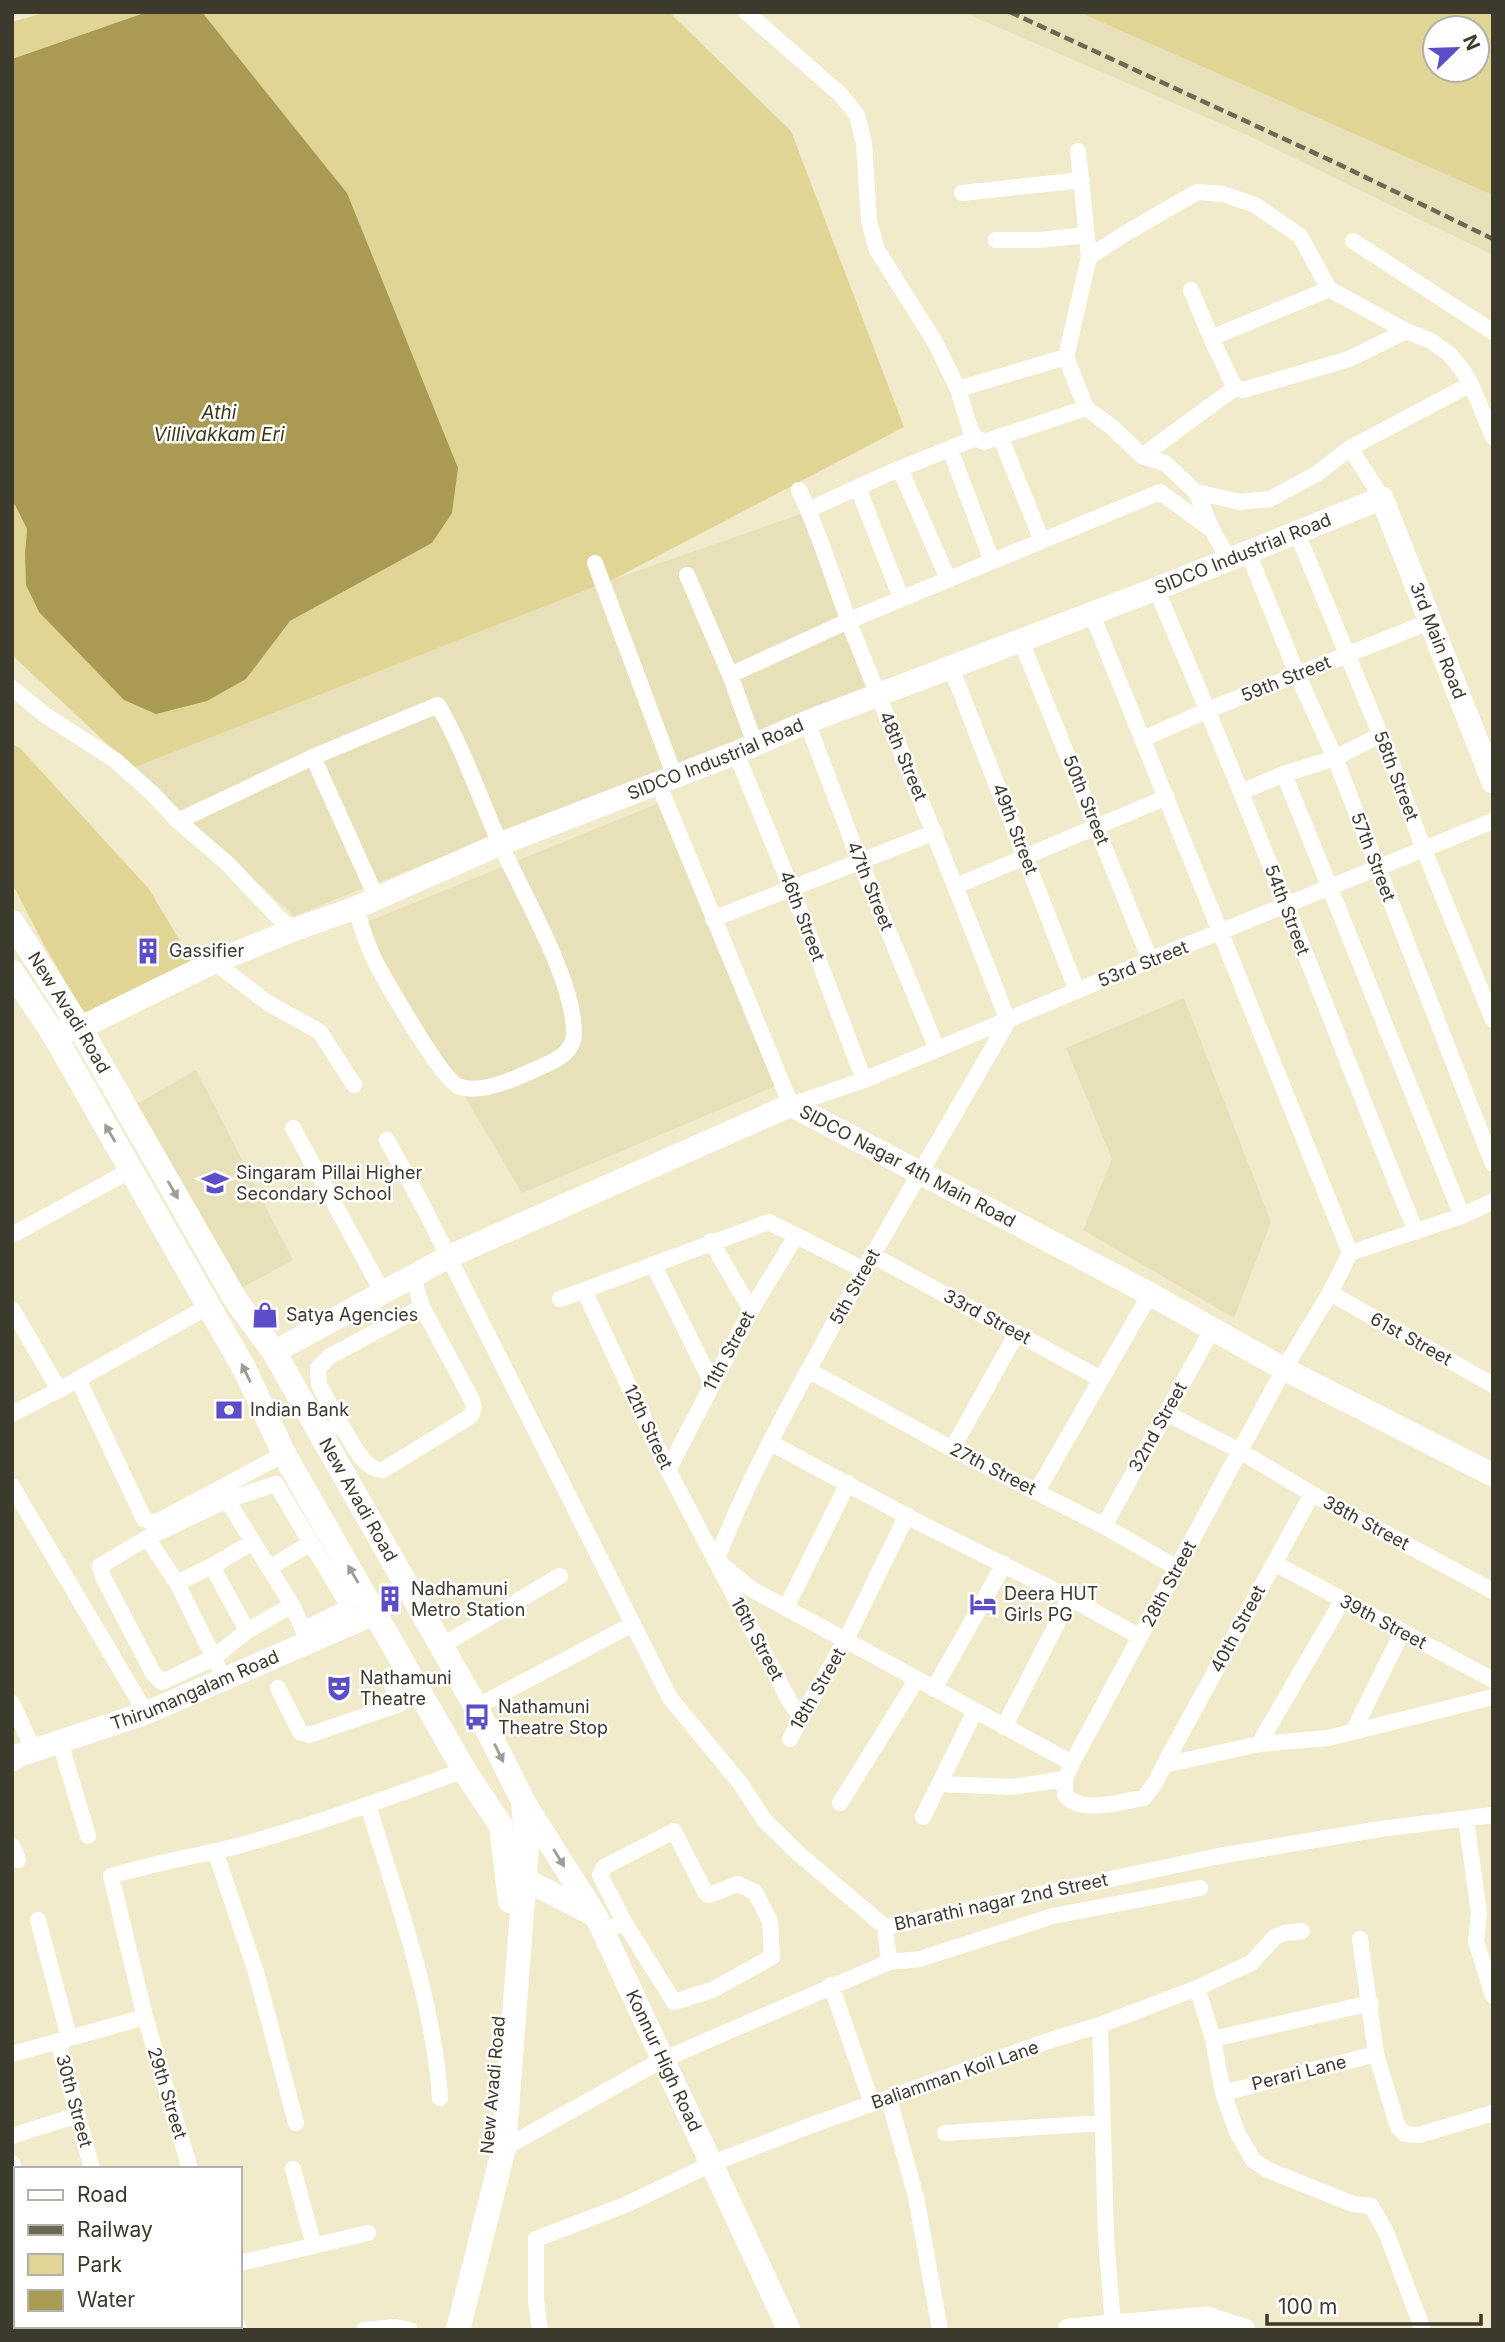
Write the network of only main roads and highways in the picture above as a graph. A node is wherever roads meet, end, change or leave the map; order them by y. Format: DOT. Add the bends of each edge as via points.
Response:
graph roads {
  1 [pos="12,922"];
  2 [pos="17,988"];
  3 [pos="524,1810"];
  4 [pos="500,1824"];
  5 [pos="516,1879"];
  6 [pos="446,2330"];
  7 [pos="458,2330"];
  1 -- 3 [label="main road, New Avadi Road, one-way" via="80,1028 237,1303 330,1429 476,1707"];
  4 -- 2 [label="main road, New Avadi Road, one-way" via="464,1770 284,1454 244,1368 53,1033"];
  3 -- 4 [label="main road"];
  3 -- 5 [label="main road, New Avadi Road" via="527,1846"];
  4 -- 5 [label="main road, New Avadi Road"];
  5 -- 6 [label="main road, New Avadi Road" via="503,1951 490,2150"];
  5 -- 7 [label="main road, New Avadi Road" via="523,1916 504,2148"];
}
